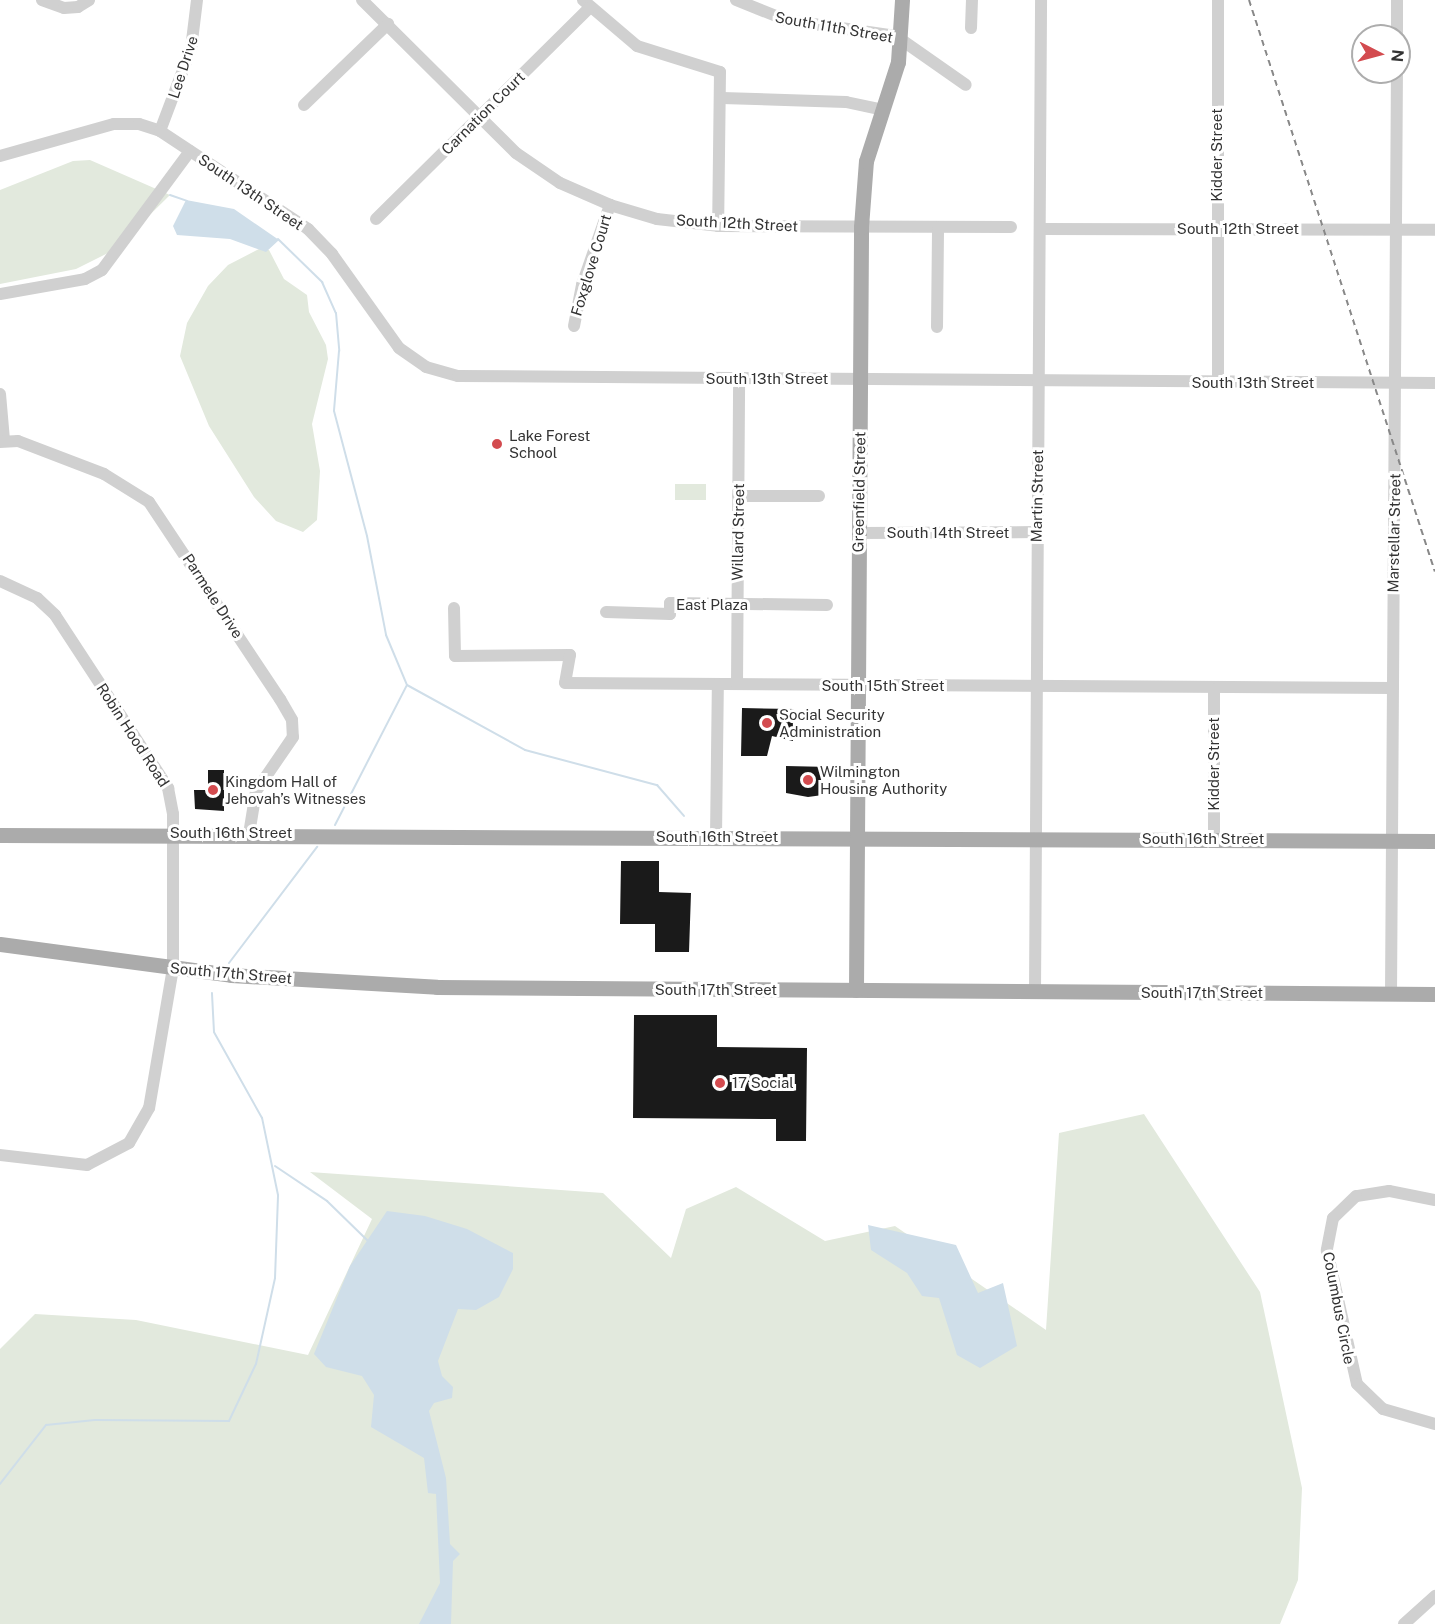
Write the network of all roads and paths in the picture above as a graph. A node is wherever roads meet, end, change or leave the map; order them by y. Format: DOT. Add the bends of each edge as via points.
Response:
graph roads {
  1 [pos="42,0"];
  2 [pos="89,0"];
  3 [pos="197,0"];
  4 [pos="362,0"];
  5 [pos="736,0"];
  6 [pos="902,0"];
  7 [pos="972,0"];
  8 [pos="1041,0"];
  9 [pos="1218,0"];
  10 [pos="1397,0"];
  11 [pos="586,4"];
  12 [pos="388,24"];
  13 [pos="1397,24"];
  14 [pos="971,28"];
  15 [pos="900,39"];
  16 [pos="1397,84"];
  17 [pos="966,85"];
  18 [pos="722,98"];
  19 [pos="304,105"];
  20 [pos="883,110"];
  21 [pos="479,118"];
  22 [pos="160,131"];
  23 [pos="190,151"];
  24 [pos="0,156"];
  25 [pos="610,205"];
  26 [pos="376,219"];
  27 [pos="718,226"];
  28 [pos="861,227"];
  29 [pos="938,227"];
  30 [pos="1011,227"];
  31 [pos="1217,228"];
  32 [pos="1041,229"];
  33 [pos="1396,230"];
  34 [pos="1435,230"];
  35 [pos="0,294"];
  36 [pos="574,326"];
  37 [pos="937,327"];
  38 [pos="739,379"];
  39 [pos="861,380"];
  40 [pos="1038,381"];
  41 [pos="1218,383"];
  42 [pos="1435,383"];
  43 [pos="1395,384"];
  44 [pos="0,394"];
  45 [pos="2,441"];
  46 [pos="738,496"];
  47 [pos="819,496"];
  48 [pos="1037,532"];
  49 [pos="859,533"];
  50 [pos="0,581"];
  51 [pos="738,604"];
  52 [pos="827,605"];
  53 [pos="454,608"];
  54 [pos="606,612"];
  55 [pos="718,684"];
  56 [pos="737,684"];
  57 [pos="1036,686"];
  58 [pos="859,687"];
  59 [pos="1393,688"];
  60 [pos="1214,689"];
  61 [pos="173,833"];
  62 [pos="249,834"];
  63 [pos="0,835"];
  64 [pos="717,837"];
  65 [pos="857,837"];
  66 [pos="1036,839"];
  67 [pos="1214,839"];
  68 [pos="1392,841"];
  69 [pos="1435,841"];
  70 [pos="0,944"];
  71 [pos="173,968"];
  72 [pos="856,990"];
  73 [pos="1035,992"];
  74 [pos="1391,994"];
  75 [pos="1435,994"];
  76 [pos="0,1155"];
  77 [pos="1435,1200"];
  78 [pos="1435,1424"];
  79 [pos="1435,1596"];
  80 [pos="1404,1624"];
  1 -- 2 [label="street" via="64,8"];
  3 -- 22 [label="street, Lee Drive" via="191,49"];
  4 -- 12 [label="street, South 12th Street"];
  5 -- 15 [label="street, South 11th Street" via="778,18"];
  6 -- 15 [label="main road, Greenfield Street"];
  7 -- 14 [label="street"];
  8 -- 32 [label="street, Martin Street"];
  9 -- 31 [label="street, Kidder Street"];
  10 -- 13 [label="street"];
  11 -- 18 [label="street" via="637,46 717,69"];
  11 -- 21 [label="street, Carnation Court"];
  12 -- 19 [label="street"];
  12 -- 21 [label="street, South 12th Street"];
  15 -- 17 [label="street"];
  15 -- 20 [label="main road, Greenfield Street"];
  16 -- 33 [label="street, Marstellar Street"];
  18 -- 20 [label="street" via="846,102"];
  18 -- 27 [label="street"];
  20 -- 28 [label="main road, Greenfield Street" via="866,161"];
  21 -- 25 [label="street, South 12th Street" via="542,171"];
  21 -- 26 [label="street, Carnation Court"];
  22 -- 23 [label="street, South 13th Street"];
  22 -- 24 [label="street" via="139,124 114,124"];
  23 -- 35 [label="street" via="102,270 85,279"];
  23 -- 38 [label="street, South 13th Street" via="308,229 341,266 388,336 426,367 472,377"];
  25 -- 27 [label="street, South 12th Street" via="657,219"];
  25 -- 36 [label="street, Foxglove Court" via="582,285"];
  27 -- 28 [label="street, South 12th Street"];
  28 -- 29 [label="street, South 12th Street"];
  28 -- 39 [label="main road, Greenfield Street"];
  29 -- 30 [label="street, South 12th Street"];
  29 -- 37 [label="street"];
  31 -- 32 [label="street, South 12th Street"];
  31 -- 33 [label="street, South 12th Street"];
  31 -- 41 [label="street, Kidder Street"];
  32 -- 40 [label="street, Martin Street"];
  33 -- 34 [label="street, South 12th Street"];
  33 -- 43 [label="street, Marstellar Street"];
  38 -- 39 [label="street, South 13th Street"];
  38 -- 46 [label="street, Willard Street"];
  39 -- 40 [label="street, South 13th Street"];
  39 -- 49 [label="main road, Greenfield Street"];
  40 -- 41 [label="street, South 13th Street"];
  40 -- 48 [label="street, Martin Street"];
  41 -- 43 [label="street, South 13th Street"];
  42 -- 43 [label="street, South 13th Street"];
  43 -- 59 [label="street, Marstellar Street"];
  44 -- 45 [label="street"];
  45 -- 62 [label="street, Parmele Drive" via="18,441 104,474 149,502 288,711 293,737 256,791"];
  46 -- 47 [label="street"];
  46 -- 51 [label="street, Willard Street"];
  48 -- 49 [label="street, South 14th Street"];
  48 -- 57 [label="street, Martin Street"];
  49 -- 58 [label="main road, Greenfield Street"];
  50 -- 61 [label="street, Robin Hood Road" via="43,602 68,634 168,788"];
  51 -- 52 [label="street, East Plaza"];
  51 -- 54 [label="street, East Plaza" via="670,603 670,614"];
  51 -- 56 [label="street, Willard Street"];
  53 -- 55 [label="street, South 15th Street" via="454,657 570,656 565,683"];
  55 -- 56 [label="street, South 15th Street"];
  55 -- 64 [label="street"];
  56 -- 58 [label="street, South 15th Street"];
  57 -- 58 [label="street, South 15th Street"];
  57 -- 60 [label="street, South 15th Street"];
  57 -- 66 [label="street, Martin Street"];
  58 -- 65 [label="main road, Greenfield Street"];
  59 -- 60 [label="street, South 15th Street"];
  59 -- 68 [label="street, Marstellar Street"];
  60 -- 67 [label="street, Kidder Street"];
  61 -- 62 [label="main road, South 16th Street"];
  61 -- 63 [label="main road, South 16th Street"];
  61 -- 71 [label="street, Robin Hood Road"];
  62 -- 64 [label="main road, South 16th Street"];
  64 -- 65 [label="main road, South 16th Street"];
  65 -- 66 [label="main road, South 16th Street"];
  65 -- 72 [label="main road, Greenfield Street"];
  66 -- 67 [label="main road, South 16th Street"];
  66 -- 73 [label="street, Martin Street"];
  67 -- 68 [label="main road, South 16th Street"];
  68 -- 69 [label="main road, South 16th Street"];
  68 -- 74 [label="street, Marstellar Street"];
  70 -- 71 [label="main road, South 17th Street"];
  71 -- 72 [label="main road, South 17th Street" via="427,986"];
  71 -- 76 [label="street, Robin Hood Road" via="149,1108 129,1143 87,1165"];
  72 -- 73 [label="main road, South 17th Street"];
  73 -- 74 [label="main road, South 17th Street"];
  74 -- 75 [label="main road, South 17th Street"];
  77 -- 78 [label="street, Columbus Circle" via="1389,1191 1356,1196 1333,1218 1327,1250 1348,1362 1357,1384 1383,1409"];
  79 -- 80 [label="street"];
}
